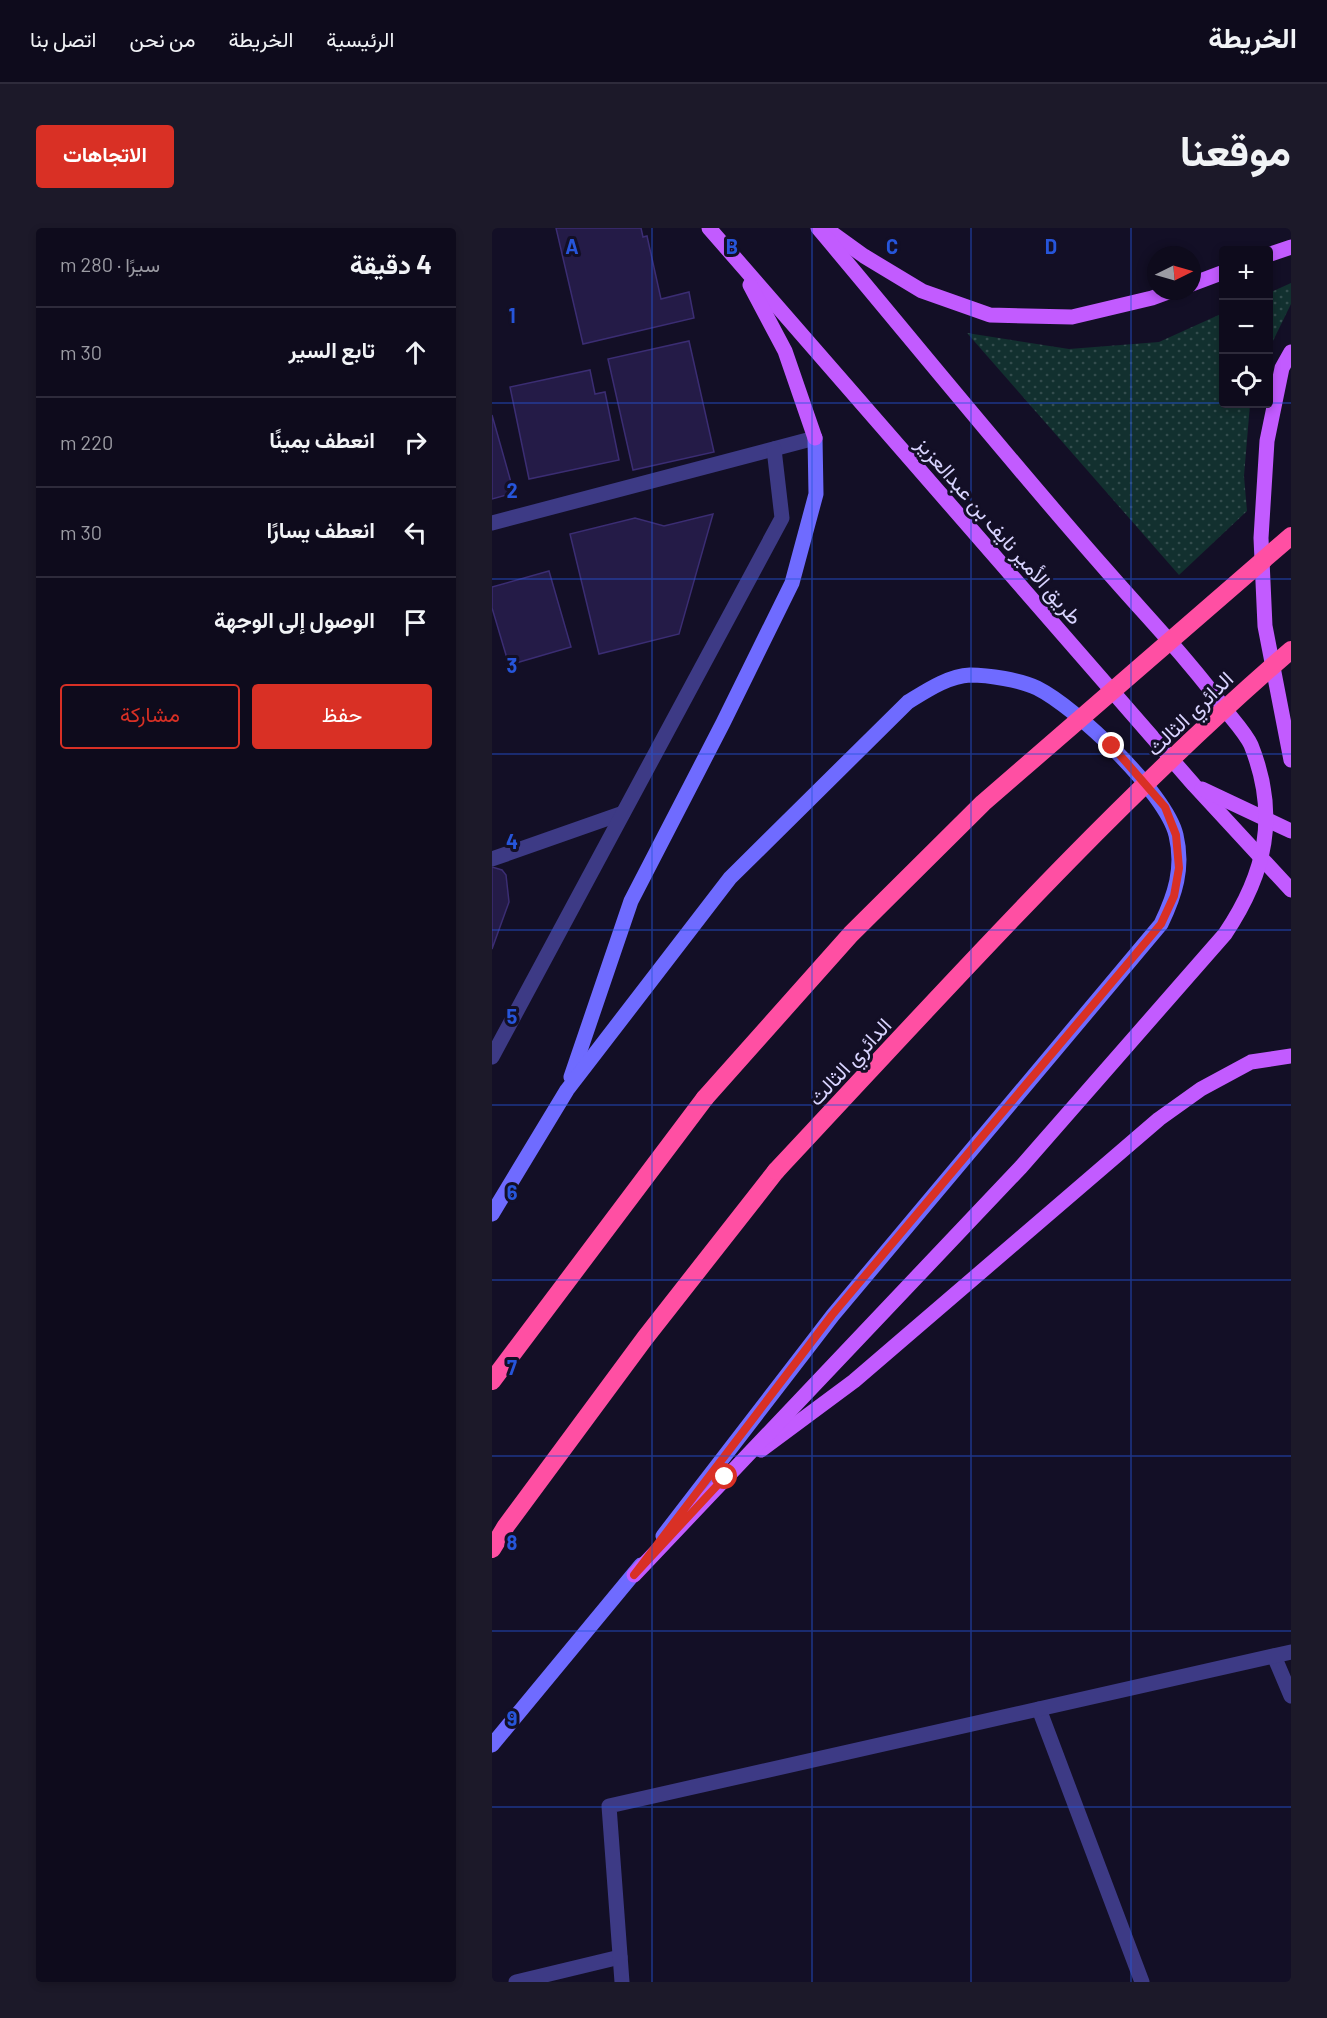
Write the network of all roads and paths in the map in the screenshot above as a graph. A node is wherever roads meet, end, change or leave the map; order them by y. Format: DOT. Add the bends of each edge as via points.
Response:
graph roads {
  1 [pos="709,228"];
  2 [pos="818,228"];
  3 [pos="825,228"];
  4 [pos="1291,247"];
  5 [pos="1273,254"];
  6 [pos="739,263"];
  7 [pos="1219,274"];
  8 [pos="1201,281"];
  9 [pos="1147,299"];
  10 [pos="1291,352"];
  11 [pos="815,438"];
  12 [pos="774,449"];
  13 [pos="492,523"];
  14 [pos="1291,536"];
  15 [pos="1291,650"];
  16 [pos="1291,760"];
  17 [pos="1194,785"];
  18 [pos="623,813"];
  19 [pos="1266,819"];
  20 [pos="1291,831"];
  21 [pos="1262,857"];
  22 [pos="492,859"];
  23 [pos="1291,890"];
  24 [pos="1291,1056"];
  25 [pos="492,1057"];
  26 [pos="567,1090"];
  27 [pos="492,1214"];
  28 [pos="492,1382"];
  29 [pos="725,1477"];
  30 [pos="492,1549"];
  31 [pos="634,1575"];
  32 [pos="1291,1652"];
  33 [pos="1274,1656"];
  34 [pos="1291,1696"];
  35 [pos="1039,1709"];
  36 [pos="492,1745"];
  37 [pos="620,1957"];
  38 [pos="516,1982"];
  39 [pos="622,1982"];
  40 [pos="1142,1982"];
  1 -- 6 [label="main road, طريق الأمير نايف بن عبدالعزيز"];
  2 -- 19 [label="main road" via="1073,533 1213,692 1250,743 1262,780"];
  3 -- 9 [label="main road" via="922,291 990,315 1072,317"];
  4 -- 5 [label="main road"];
  6 -- 11 [label="main road" via="784,351"];
  6 -- 17 [label="main road, طريق الأمير نايف بن عبدالعزيز"];
  7 -- 8 [label="main road"];
  10 -- 16 [label="main road" via="1282,368 1267,441 1261,538 1265,626"];
  11 -- 12 [label="street"];
  11 -- 26 [label="main road" via="816,494 792,583 631,901"];
  12 -- 13 [label="street"];
  12 -- 18 [label="street" via="782,518"];
  14 -- 28 [label="highway, bridge" via="983,803 851,934 705,1098"];
  15 -- 30 [label="highway, الدائري الثالث, bridge" via="1070,858 776,1171 645,1338"];
  17 -- 19 [label="main road"];
  17 -- 21 [label="main road, طريق الأمير نايف بن عبدالعزيز"];
  18 -- 22 [label="street"];
  18 -- 25 [label="street"];
  19 -- 20 [label="main road"];
  19 -- 21 [label="main road"];
  21 -- 23 [label="main road, طريق الأمير نايف بن عبدالعزيز"];
  21 -- 29 [label="main road" via="1243,908 1225,934 1021,1167"];
  24 -- 29 [label="main road" via="1251,1062 1201,1089 1159,1119 854,1381"];
  26 -- 27 [label="main road"];
  26 -- 31 [label="main road" via="730,878 908,702 938,685 969,675 1036,687 1112,746 1165,807 1176,835 1179,868 1174,896 1161,924 832,1315"];
  29 -- 31 [label="main road"];
  31 -- 36 [label="main road"];
  32 -- 33 [label="street"];
  33 -- 34 [label="street"];
  33 -- 35 [label="street"];
  35 -- 37 [label="street" via="609,1806"];
  35 -- 40 [label="street"];
  37 -- 38 [label="street"];
  37 -- 39 [label="street"];
}
